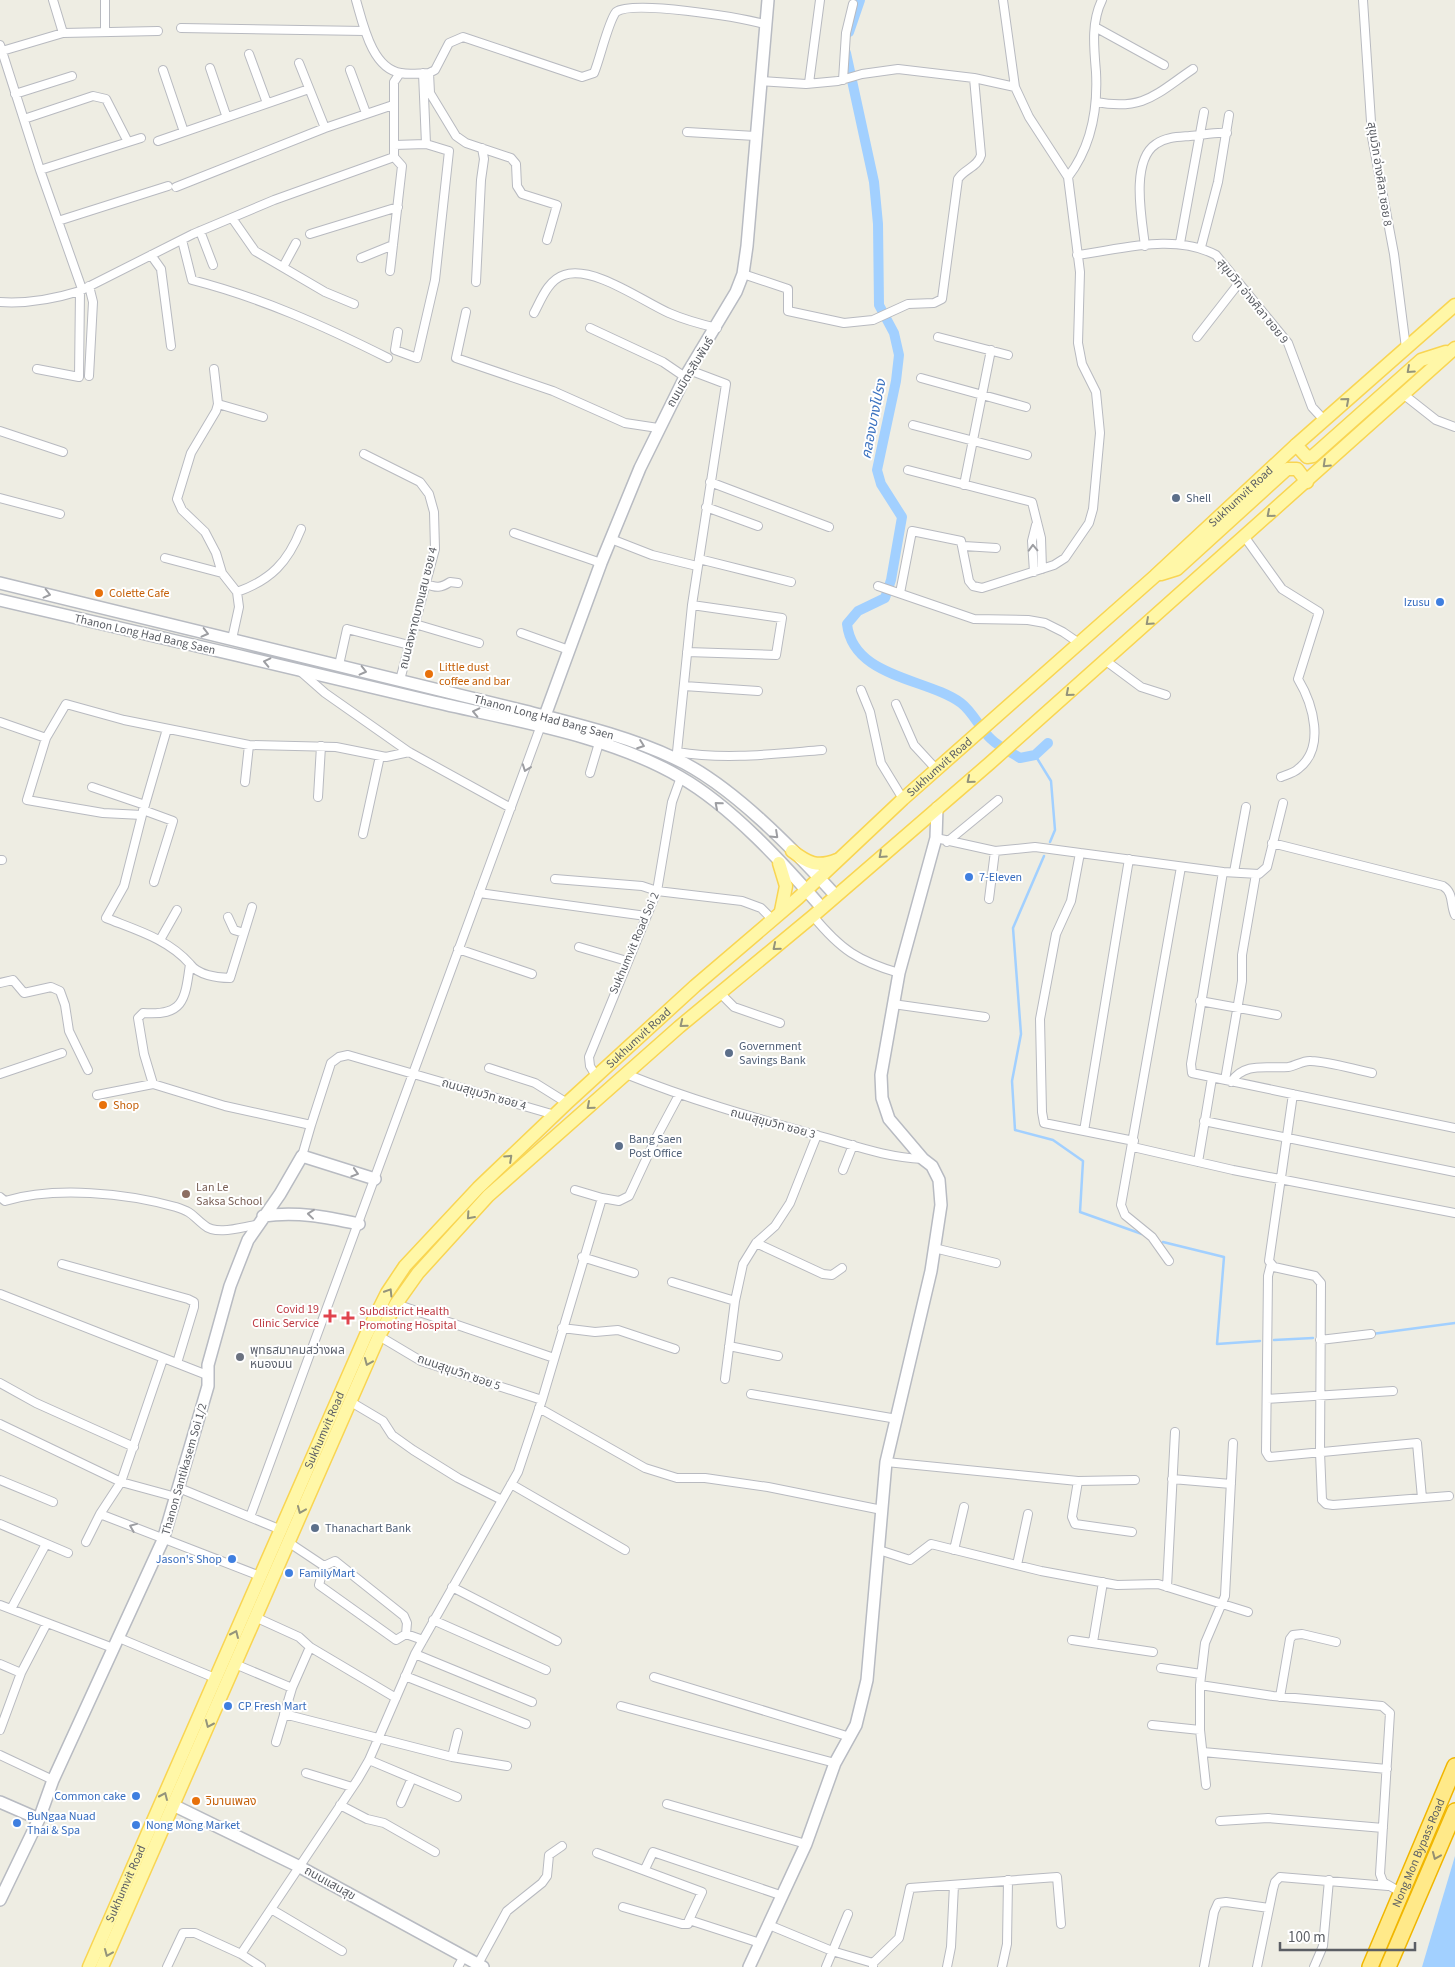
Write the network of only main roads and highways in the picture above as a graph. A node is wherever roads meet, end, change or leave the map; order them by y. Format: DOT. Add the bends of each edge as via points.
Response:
graph roads {
  1 [pos="1455,305"];
  2 [pos="1454,349"];
  3 [pos="1296,445"];
  4 [pos="1307,482"];
  5 [pos="1155,576"];
  6 [pos="792,850"];
  7 [pos="841,858"];
  8 [pos="779,863"];
  9 [pos="777,915"];
  10 [pos="1455,1766"];
  11 [pos="1455,1811"];
  12 [pos="89,1967"];
  13 [pos="102,1967"];
  14 [pos="1370,1967"];
  15 [pos="1388,1967"];
  3 -- 1 [label="main road, Sukhumvit Road, one-way"];
  2 -- 3 [label="main road, one-way" via="1421,360 1313,456 1307,457"];
  2 -- 4 [label="main road, Sukhumvit Road, one-way"];
  3 -- 5 [label="main road, Sukhumvit Road"];
  4 -- 5 [label="main road" via="1297,469 1287,470 1177,569"];
  4 -- 13 [label="main road, Sukhumvit Road, one-way" via="990,763 679,1027 488,1196 418,1272 379,1336"];
  5 -- 7 [label="main road, Sukhumvit Road"];
  6 -- 7 [label="main road" via="811,864 820,865"];
  7 -- 9 [label="main road, Sukhumvit Road"];
  8 -- 9 [label="main road" via="786,886"];
  12 -- 9 [label="main road, Sukhumvit Road, one-way" via="372,1321 401,1273 478,1188 567,1103"];
  10 -- 14 [label="highway, Nong Mon Bypass Road" via="1396,1890"];
  11 -- 15 [label="highway, Nong Mon Bypass Road, one-way"];
}
